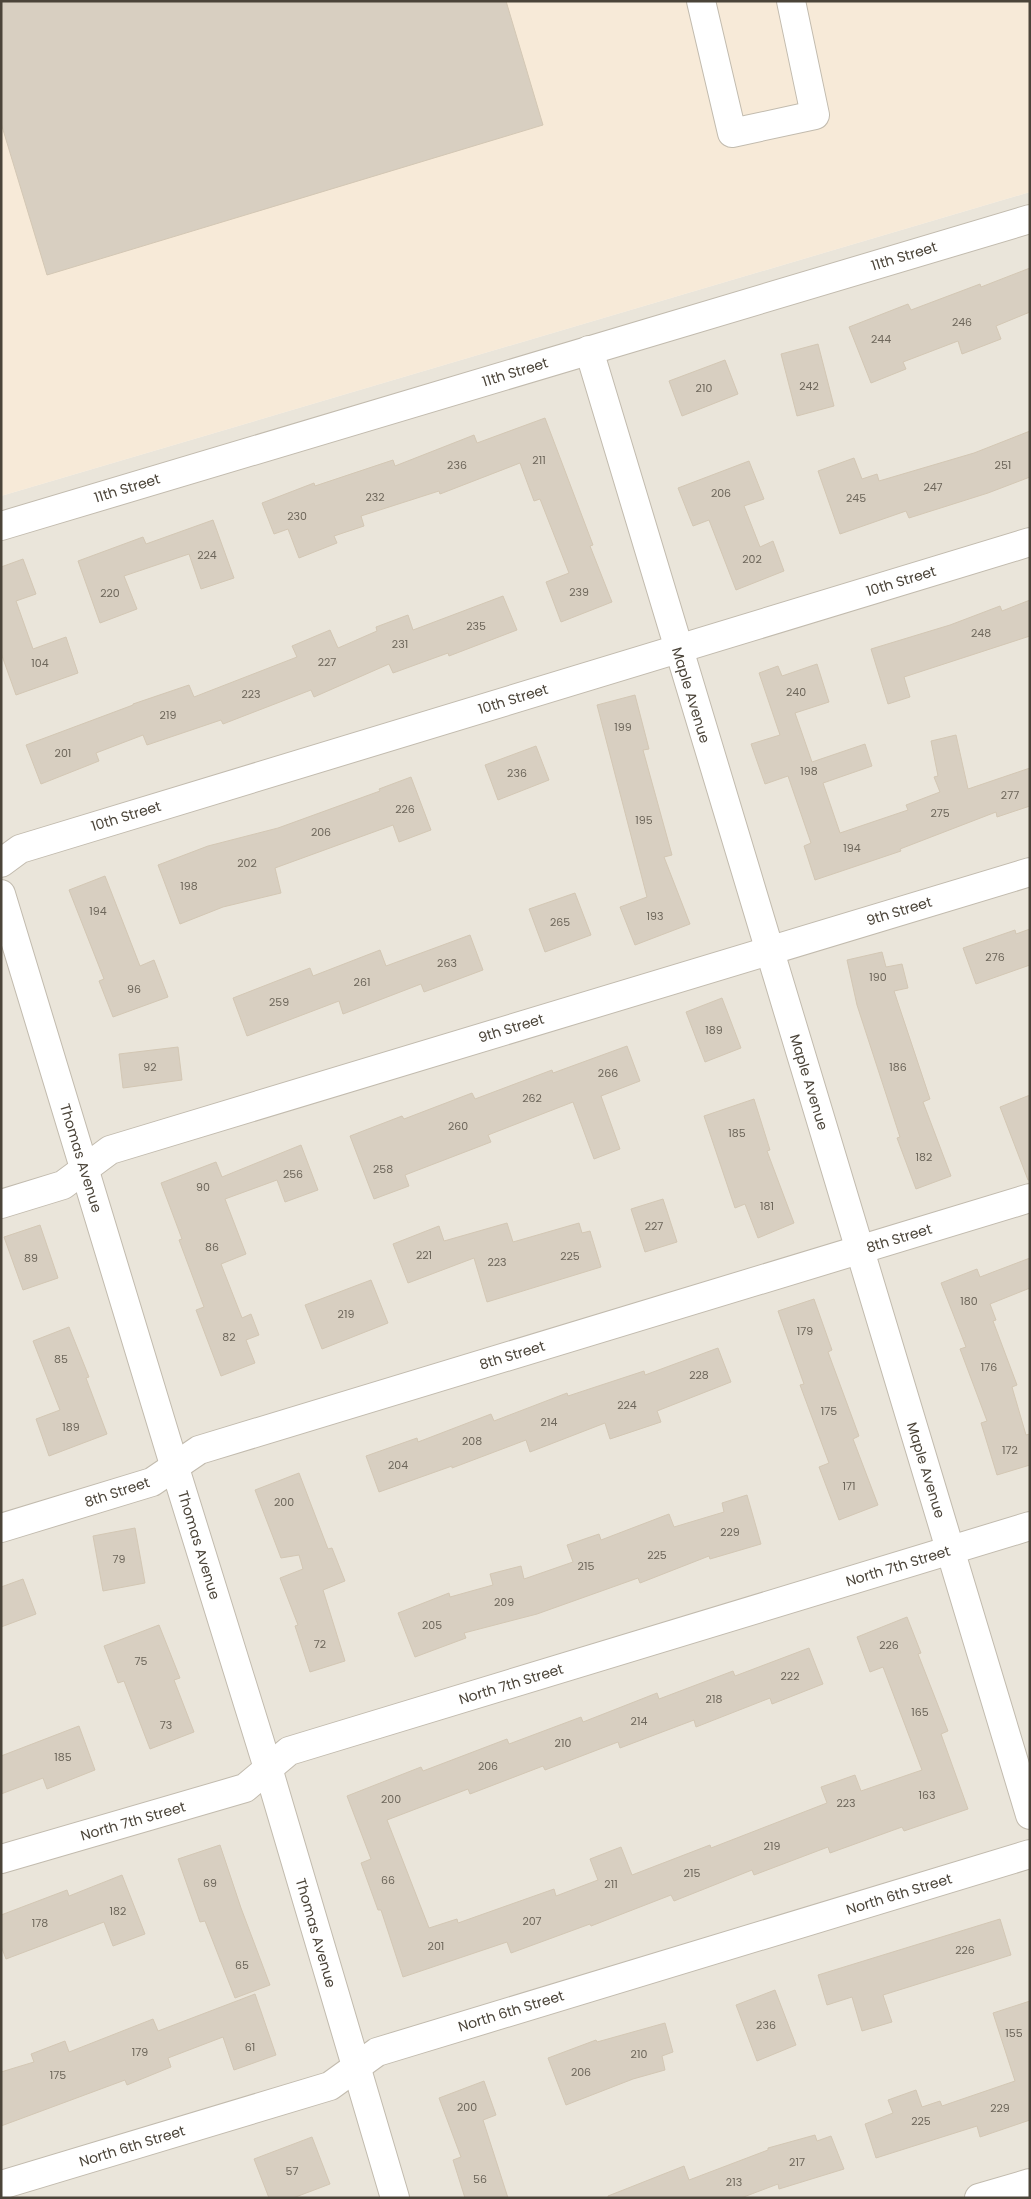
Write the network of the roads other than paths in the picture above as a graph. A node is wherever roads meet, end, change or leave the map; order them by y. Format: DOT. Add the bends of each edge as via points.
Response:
graph roads {
  1 [pos="701,1"];
  2 [pos="791,1"];
  3 [pos="1030,219"];
  4 [pos="589,350"];
  5 [pos="1,526"];
  6 [pos="1030,542"];
  7 [pos="678,649"];
  8 [pos="1,863"];
  9 [pos="1030,872"];
  10 [pos="1,894"];
  11 [pos="769,950"];
  12 [pos="84,1168"];
  13 [pos="1030,1198"];
  14 [pos="1,1204"];
  15 [pos="860,1250"];
  16 [pos="175,1468"];
  17 [pos="1030,1526"];
  18 [pos="1,1528"];
  19 [pos="950,1550"];
  20 [pos="268,1768"];
  21 [pos="1030,1815"];
  22 [pos="1030,1854"];
  23 [pos="1,1859"];
  24 [pos="356,2067"];
  25 [pos="1030,2182"];
  26 [pos="1,2185"];
  27 [pos="395,2198"];
  28 [pos="980,2198"];
  1 -- 2 [label="street" via="732,133 815,115"];
  3 -- 4 [label="street, 11th Street"];
  4 -- 5 [label="street, 11th Street"];
  4 -- 7 [label="street, Maple Avenue"];
  6 -- 7 [label="street, 10th Street"];
  7 -- 8 [label="street, 10th Street" via="20,849"];
  7 -- 11 [label="street, Maple Avenue"];
  9 -- 11 [label="street, 9th Street"];
  10 -- 12 [label="street, Thomas Avenue"];
  11 -- 12 [label="street, 9th Street" via="110,1150"];
  11 -- 15 [label="street, Maple Avenue"];
  12 -- 14 [label="street, 9th Street" via="63,1185"];
  12 -- 16 [label="street, Thomas Avenue"];
  13 -- 15 [label="street, 8th Street"];
  15 -- 16 [label="street, 8th Street" via="199,1450"];
  15 -- 19 [label="street, Maple Avenue"];
  16 -- 18 [label="street, 8th Street" via="152,1482"];
  16 -- 20 [label="street, Thomas Avenue"];
  17 -- 19 [label="street, North 7th Street"];
  19 -- 20 [label="street, North 7th Street" via="290,1751"];
  19 -- 21 [label="street, Maple Avenue"];
  20 -- 23 [label="street, North 7th Street" via="245,1788"];
  20 -- 24 [label="street, Thomas Avenue"];
  22 -- 24 [label="street, North 6th Street" via="377,2052"];
  24 -- 26 [label="street, North 6th Street" via="330,2086"];
  24 -- 27 [label="street, Thomas Avenue"];
  25 -- 28 [label="street"];
}
